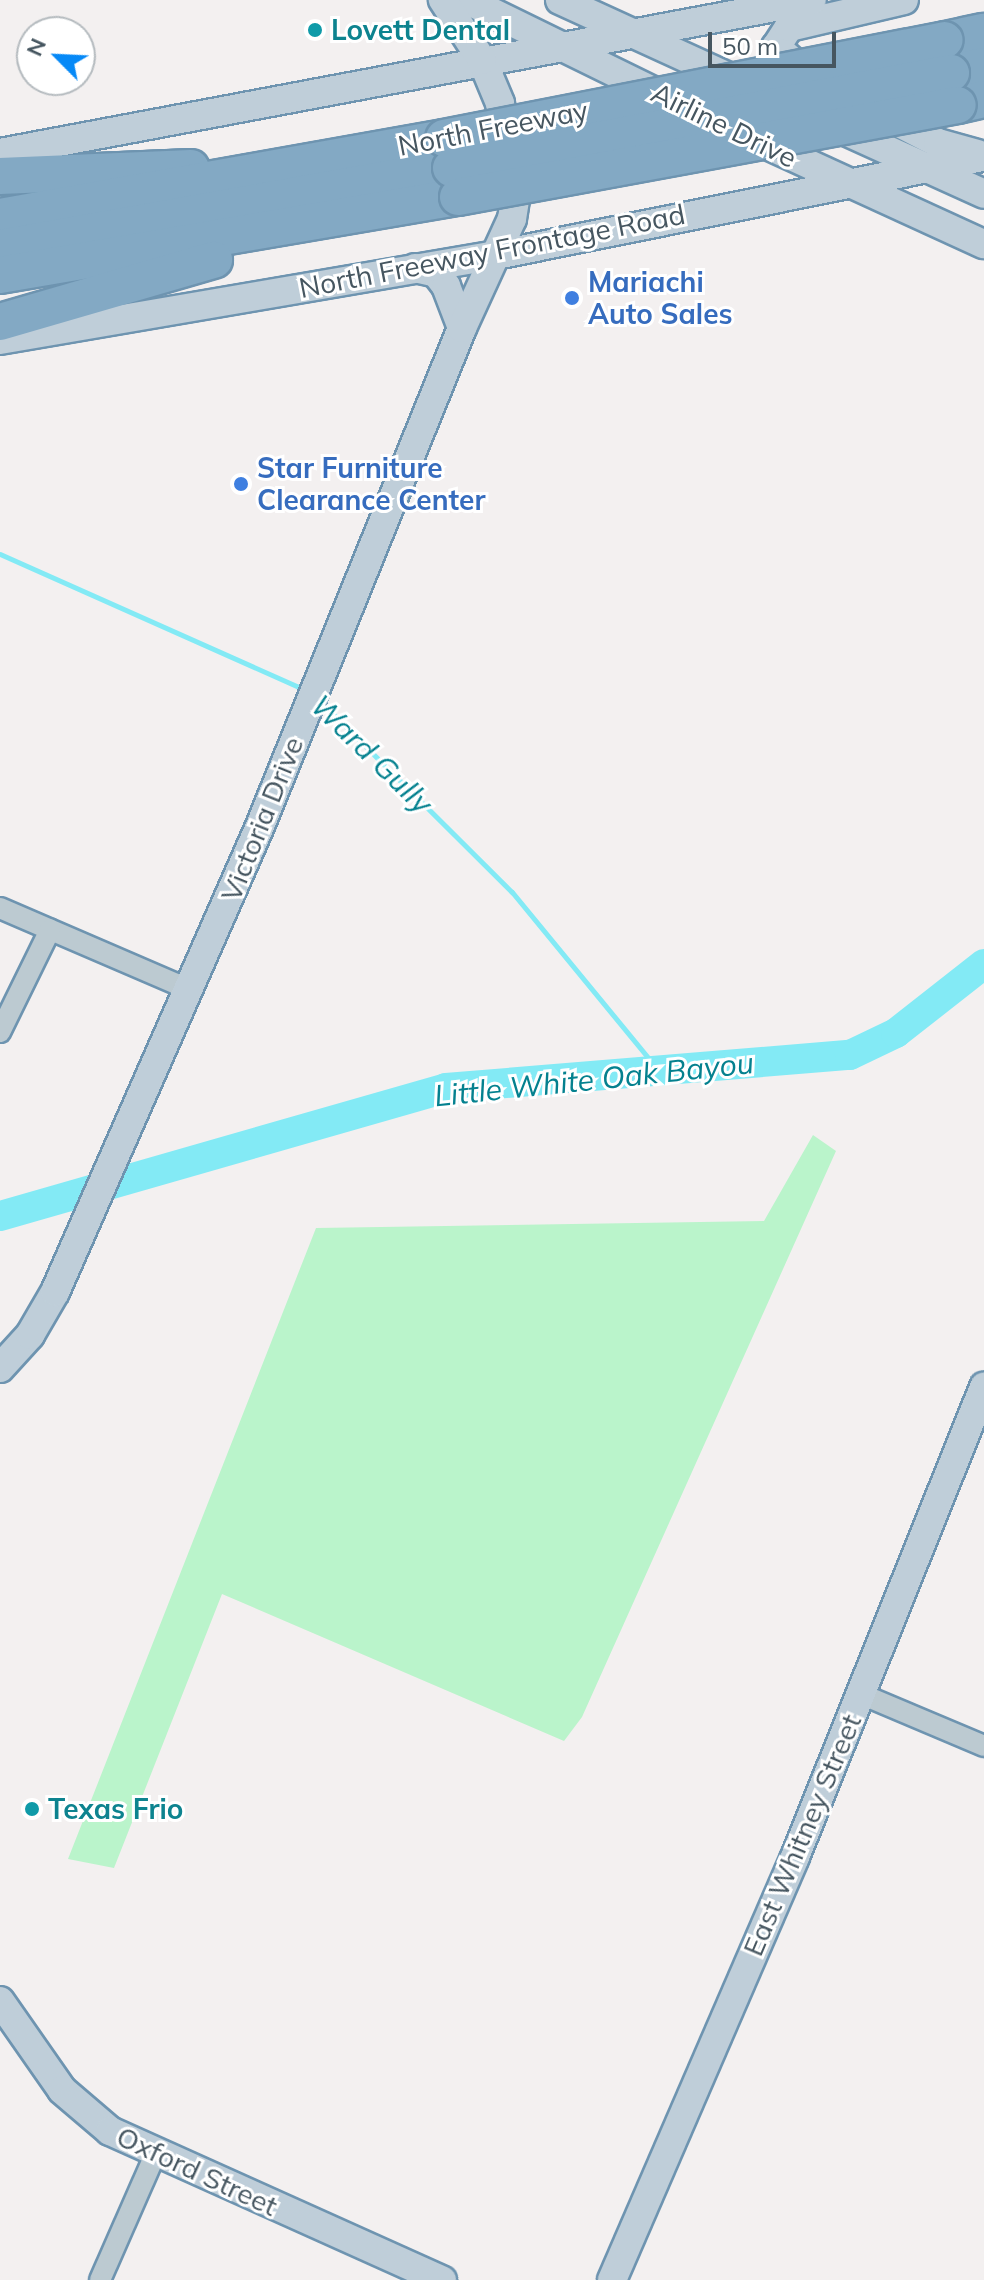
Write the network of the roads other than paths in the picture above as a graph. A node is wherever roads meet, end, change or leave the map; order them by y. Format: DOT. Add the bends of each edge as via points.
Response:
graph roads {
  1 [pos="560,0"];
  2 [pos="812,0"];
  3 [pos="904,0"];
  4 [pos="452,3"];
  5 [pos="984,32"];
  6 [pos="636,34"];
  7 [pos="561,47"];
  8 [pos="482,60"];
  9 [pos="435,70"];
  10 [pos="964,77"];
  11 [pos="0,153"];
  12 [pos="984,156"];
  13 [pos="451,168"];
  14 [pos="924,168"];
  15 [pos="252,175"];
  16 [pos="0,176"];
  17 [pos="844,183"];
  18 [pos="984,194"];
  19 [pos="385,212"];
  20 [pos="0,217"];
  21 [pos="984,244"];
  22 [pos="0,248"];
  23 [pos="496,255"];
  24 [pos="415,268"];
  25 [pos="0,275"];
  26 [pos="0,322"];
  27 [pos="462,328"];
  28 [pos="0,340"];
  29 [pos="0,908"];
  30 [pos="50,930"];
  31 [pos="190,990"];
  32 [pos="0,1032"];
  33 [pos="0,1368"];
  34 [pos="984,1387"];
  35 [pos="861,1694"];
  36 [pos="984,1746"];
  37 [pos="0,2001"];
  38 [pos="155,2155"];
  39 [pos="100,2280"];
  40 [pos="442,2280"];
  41 [pos="612,2280"];
  1 -- 6 [label="main road, Airline Drive"];
  2 -- 6 [label="main road"];
  3 -- 12 [label="main road" via="800,21 783,33 776,47 812,78 938,143"];
  4 -- 7 [label="main road, Airline Drive"];
  4 -- 8 [label="main road, Victoria Drive"];
  4 -- 9 [label="main road" via="453,38"];
  5 -- 10 [label="highway, North Freeway"];
  6 -- 7 [label="main road"];
  6 -- 14 [label="main road, Airline Drive"];
  7 -- 8 [label="main road"];
  7 -- 17 [label="main road, Airline Drive"];
  8 -- 9 [label="main road"];
  8 -- 23 [label="main road, Victoria Drive" via="500,103 516,195"];
  9 -- 11 [label="main road"];
  10 -- 13 [label="highway, North Freeway, bridge"];
  10 -- 13 [label="highway, North Freeway, bridge"];
  12 -- 14 [label="main road, North Freeway Frontage Road"];
  13 -- 15 [label="highway, North Freeway"];
  13 -- 19 [label="highway, North Freeway"];
  13 -- 22 [label="highway, North Freeway"];
  14 -- 17 [label="main road, North Freeway Frontage Road"];
  14 -- 18 [label="main road, Airline Drive"];
  15 -- 16 [label="highway" via="187,167"];
  15 -- 20 [label="highway, North Freeway"];
  17 -- 21 [label="main road, Airline Drive"];
  17 -- 23 [label="main road, North Freeway Frontage Road"];
  19 -- 25 [label="highway, North Freeway"];
  19 -- 26 [label="highway"];
  23 -- 24 [label="main road, North Freeway Frontage Road"];
  23 -- 27 [label="main road, Victoria Drive"];
  24 -- 27 [label="main road" via="436,273"];
  24 -- 28 [label="main road, North Freeway Frontage Road"];
  27 -- 31 [label="main road, Victoria Drive"];
  29 -- 30 [label="street"];
  30 -- 31 [label="street"];
  30 -- 32 [label="street"];
  31 -- 33 [label="main road, Victoria Drive" via="79,1238 30,1335"];
  34 -- 35 [label="main road, East Whitney Street"];
  35 -- 36 [label="street"];
  35 -- 41 [label="main road, East Whitney Street"];
  37 -- 38 [label="main road, Oxford Street" via="62,2090 110,2131"];
  38 -- 39 [label="street"];
  38 -- 40 [label="main road, Oxford Street"];
}
